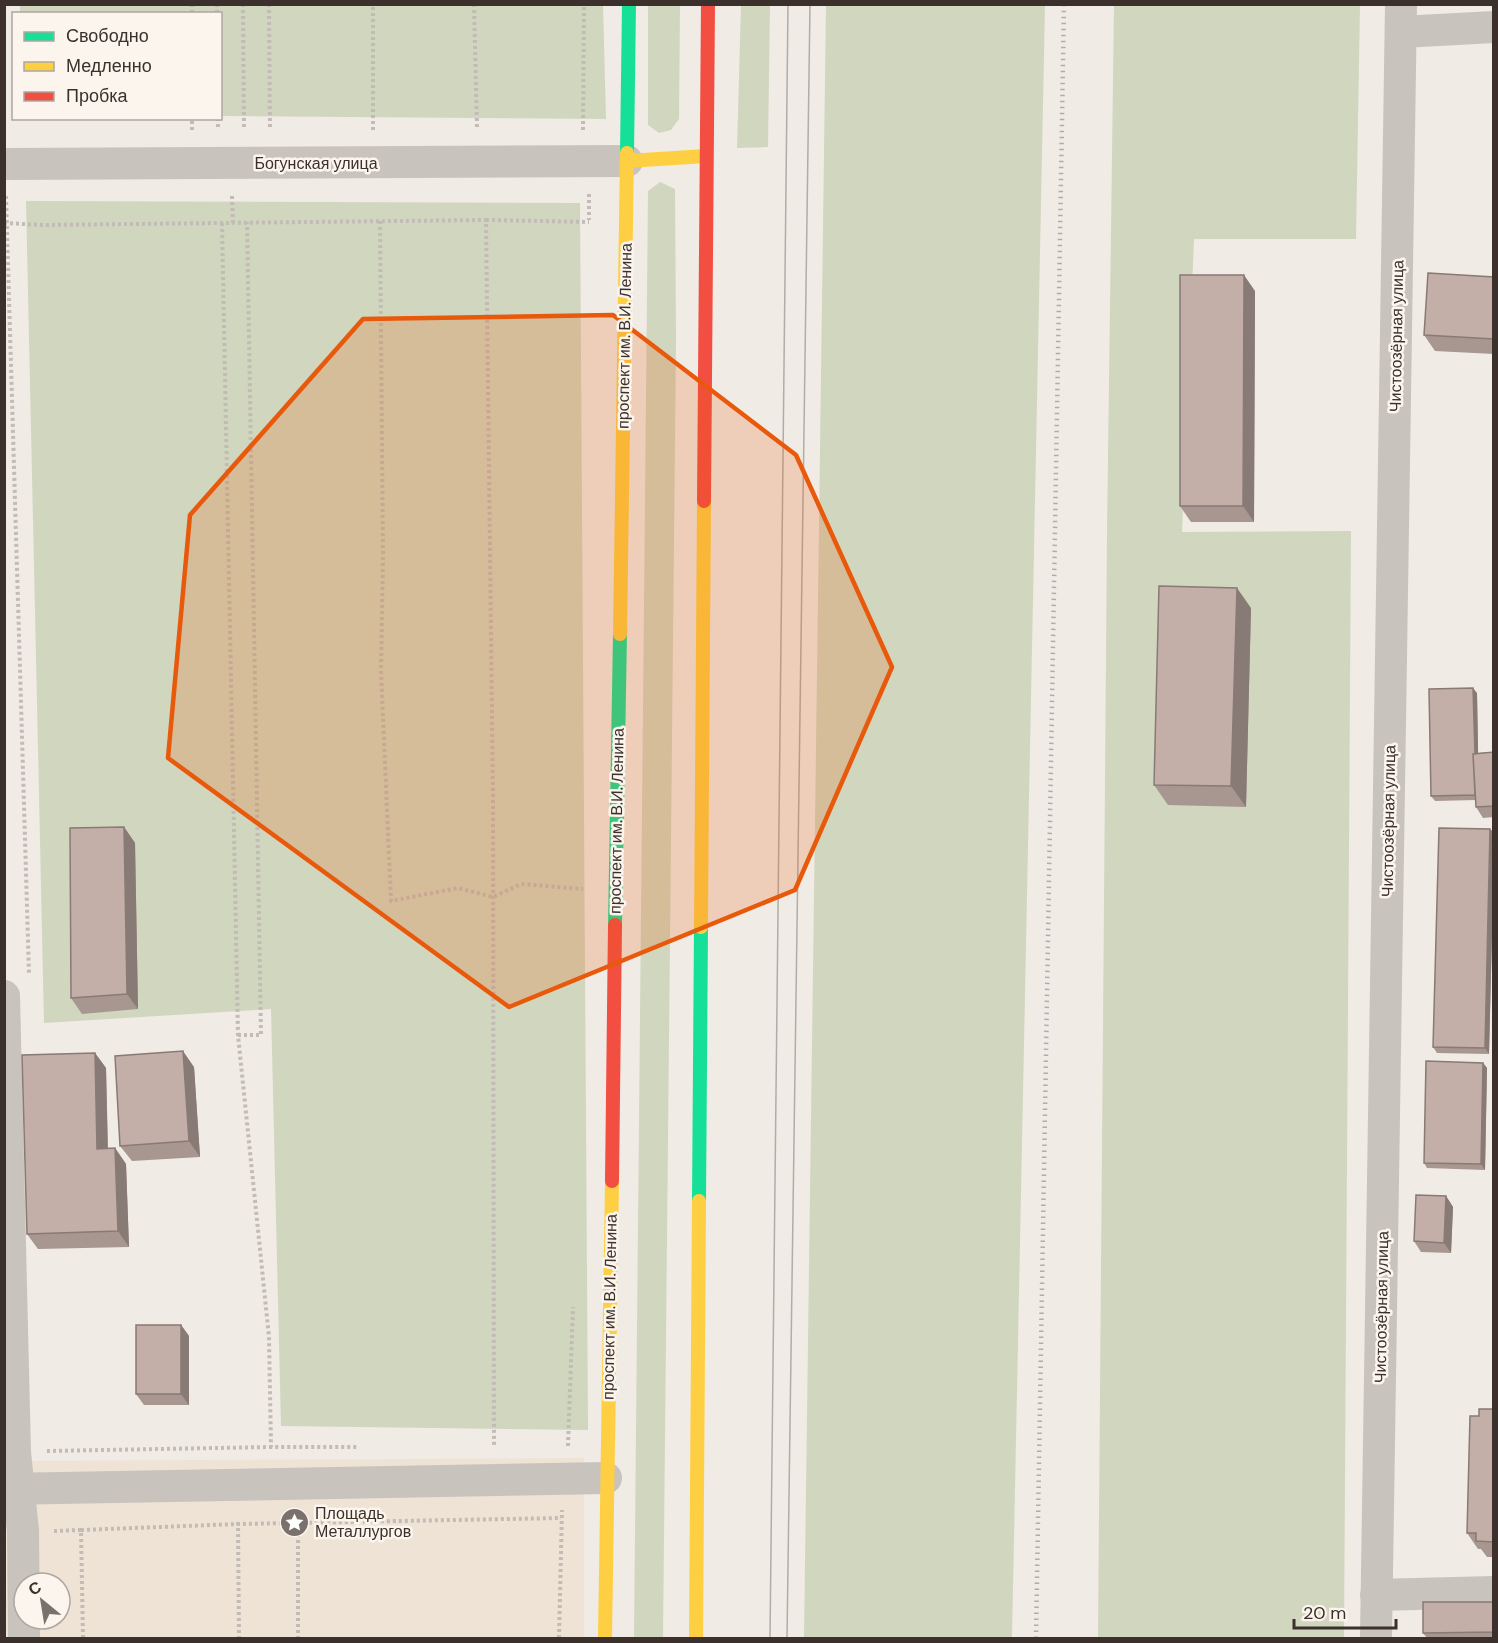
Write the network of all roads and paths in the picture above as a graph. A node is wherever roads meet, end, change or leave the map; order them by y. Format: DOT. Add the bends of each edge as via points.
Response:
graph roads {
  1 [pos="243,4"];
  2 [pos="269,4"];
  3 [pos="373,4"];
  4 [pos="474,4"];
  5 [pos="584,4"];
  6 [pos="630,4"];
  7 [pos="708,4"];
  8 [pos="1401,18"];
  9 [pos="1494,27"];
  10 [pos="218,120"];
  11 [pos="477,128"];
  12 [pos="373,130"];
  13 [pos="218,132"];
  14 [pos="270,133"];
  15 [pos="583,133"];
  16 [pos="244,135"];
  17 [pos="706,156"];
  18 [pos="627,161"];
  19 [pos="5,164"];
  20 [pos="486,220"];
  21 [pos="381,221"];
  22 [pos="247,222"];
  23 [pos="589,222"];
  24 [pos="6,223"];
  25 [pos="222,223"];
  26 [pos="590,889"];
  27 [pos="493,897"];
  28 [pos="29,975"];
  29 [pos="4,996"];
  30 [pos="237,1035"];
  31 [pos="557,1445"];
  32 [pos="568,1445"];
  33 [pos="482,1446"];
  34 [pos="494,1446"];
  35 [pos="504,1446"];
  36 [pos="271,1447"];
  37 [pos="365,1447"];
  38 [pos="40,1452"];
  39 [pos="566,1477"];
  40 [pos="606,1478"];
  41 [pos="298,1483"];
  42 [pos="239,1484"];
  43 [pos="12,1489"];
  44 [pos="561,1518"];
  45 [pos="298,1523"];
  46 [pos="238,1524"];
  47 [pos="1494,1592"];
  48 [pos="1376,1595"];
  49 [pos="24,1638"];
  50 [pos="83,1638"];
  51 [pos="239,1638"];
  52 [pos="298,1638"];
  53 [pos="559,1638"];
  54 [pos="605,1638"];
  55 [pos="696,1638"];
  56 [pos="1376,1638"];
  1 -- 16 [label="path"];
  2 -- 14 [label="path"];
  3 -- 12 [label="path"];
  4 -- 11 [label="path"];
  5 -- 15 [label="path"];
  6 -- 18 [label="main road, проспект им. В.И. Ленина"];
  7 -- 17 [label="main road"];
  8 -- 9 [label="street"];
  8 -- 48 [label="street, Чистоозёрная улица"];
  10 -- 13 [label="path"];
  17 -- 18 [label="main road"];
  17 -- 55 [label="main road"];
  18 -- 19 [label="street, Богунская улица"];
  18 -- 40 [label="main road, проспект им. В.И. Ленина"];
  19 -- 24 [label="path"];
  20 -- 21 [label="path"];
  20 -- 23 [label="path"];
  20 -- 27 [label="path"];
  21 -- 22 [label="path"];
  21 -- 27 [label="path" via="381,670 391,901 458,888"];
  22 -- 25 [label="path"];
  22 -- 30 [label="path" via="261,1035"];
  24 -- 25 [label="path"];
  24 -- 28 [label="path"];
  25 -- 30 [label="path"];
  26 -- 27 [label="path" via="521,884"];
  27 -- 34 [label="path"];
  29 -- 43 [label="street" via="15,1452"];
  30 -- 36 [label="path" via="269,1337"];
  31 -- 32 [label="path"];
  33 -- 34 [label="path"];
  34 -- 35 [label="path"];
  36 -- 37 [label="path"];
  36 -- 38 [label="path"];
  39 -- 40 [label="street"];
  39 -- 41 [label="street"];
  39 -- 44 [label="path"];
  40 -- 54 [label="main road, проспект им. В.И. Ленина"];
  41 -- 42 [label="street"];
  41 -- 45 [label="path"];
  42 -- 43 [label="street"];
  42 -- 46 [label="path"];
  43 -- 49 [label="street" via="23,1531"];
  44 -- 45 [label="path"];
  44 -- 53 [label="path"];
  45 -- 46 [label="path"];
  45 -- 52 [label="path"];
  46 -- 50 [label="path" via="81,1530"];
  46 -- 51 [label="path"];
  47 -- 48 [label="street"];
  48 -- 56 [label="street, Чистоозёрная улица"];
}
